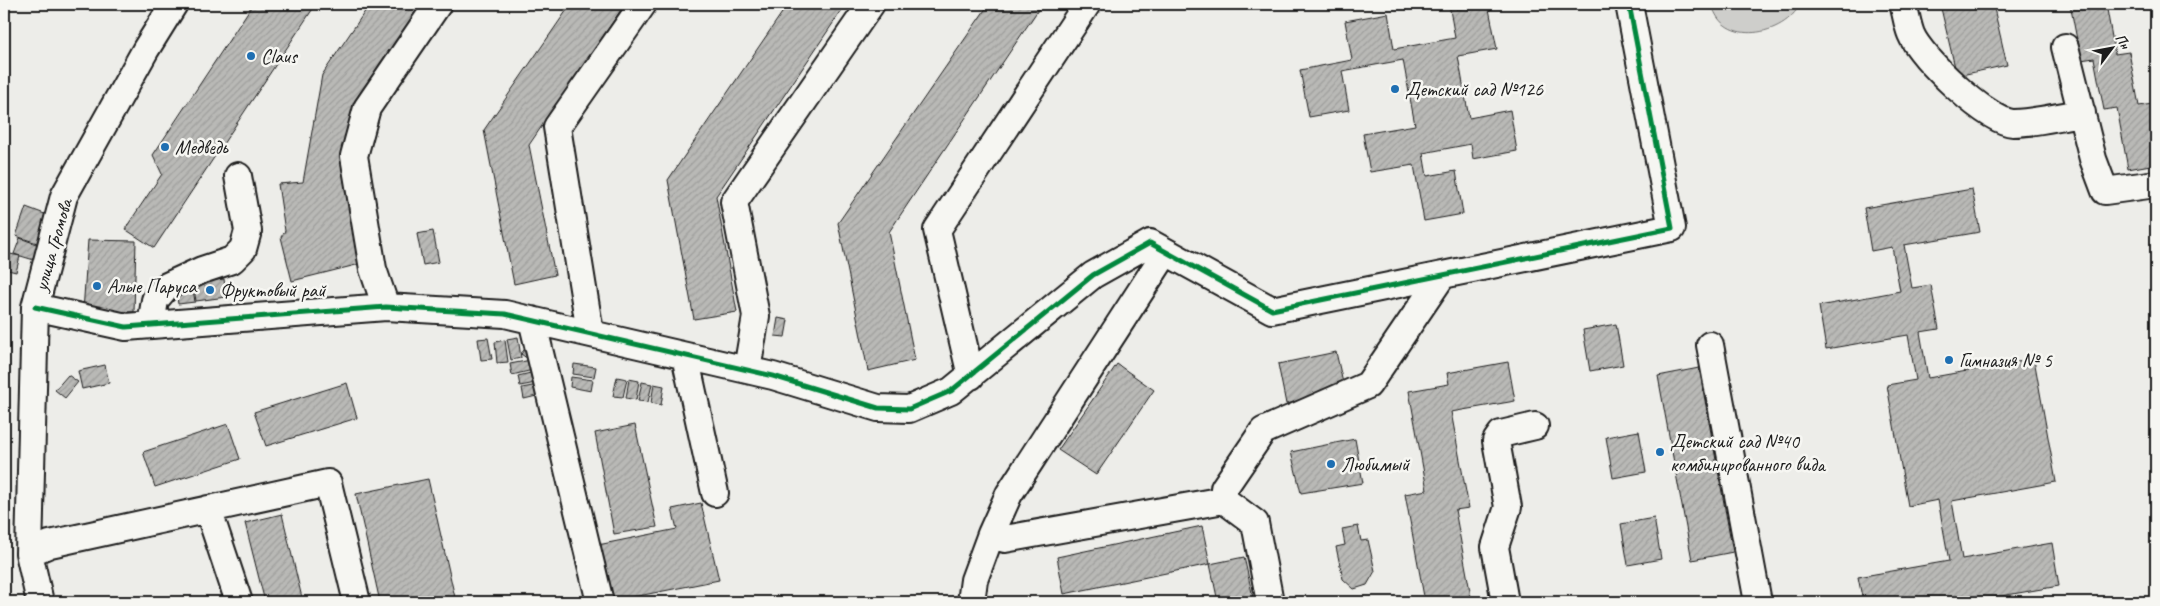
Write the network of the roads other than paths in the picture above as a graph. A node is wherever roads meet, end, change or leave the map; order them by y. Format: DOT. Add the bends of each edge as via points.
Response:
graph roads {
  1 [pos="174,4"];
  2 [pos="438,4"];
  3 [pos="643,4"];
  4 [pos="871,4"];
  5 [pos="1087,4"];
  6 [pos="1628,4"];
  7 [pos="1904,4"];
  8 [pos="2065,47"];
  9 [pos="2082,113"];
  10 [pos="238,176"];
  11 [pos="2156,185"];
  12 [pos="1166,252"];
  13 [pos="1442,276"];
  14 [pos="35,307"];
  15 [pos="386,307"];
  16 [pos="532,320"];
  17 [pos="150,325"];
  18 [pos="590,332"];
  19 [pos="1710,345"];
  20 [pos="685,356"];
  21 [pos="747,370"];
  22 [pos="971,376"];
  23 [pos="1535,426"];
  24 [pos="715,493"];
  25 [pos="1224,500"];
  26 [pos="208,509"];
  27 [pos="991,534"];
  28 [pos="29,553"];
  29 [pos="40,602"];
  30 [pos="240,602"];
  31 [pos="357,602"];
  32 [pos="600,602"];
  33 [pos="971,602"];
  34 [pos="1270,602"];
  35 [pos="1505,602"];
  36 [pos="1758,602"];
  1 -- 14 [label="street, улица Громова" via="64,196"];
  2 -- 15 [label="street" via="368,108 354,156 373,269"];
  3 -- 18 [label="street" via="557,127"];
  4 -- 21 [label="street" via="734,202 756,316"];
  5 -- 22 [label="street" via="937,230"];
  6 -- 13 [label="street" via="1672,228"];
  7 -- 9 [label="street" via="1911,35 1930,60 1959,90 1990,114 2012,123"];
  8 -- 9 [label="street"];
  9 -- 11 [label="street" via="2105,192"];
  10 -- 17 [label="street" via="248,231 243,249 232,260 167,286 155,300"];
  12 -- 13 [label="street" via="1272,310"];
  12 -- 22 [label="street" via="1150,243 1093,275"];
  12 -- 27 [label="street" via="1009,494"];
  13 -- 25 [label="street" via="1368,385 1263,431 1224,488"];
  14 -- 17 [label="street" via="126,327"];
  14 -- 28 [label="street, улица Громова"];
  15 -- 16 [label="street" via="505,314"];
  15 -- 17 [label="street"];
  16 -- 18 [label="street"];
  16 -- 32 [label="street"];
  18 -- 20 [label="street"];
  19 -- 36 [label="street"];
  20 -- 21 [label="street"];
  20 -- 24 [label="street"];
  21 -- 22 [label="street" via="878,408 909,409 951,391"];
  23 -- 35 [label="street" via="1501,434 1496,441 1508,507 1496,547"];
  25 -- 27 [label="street" via="1005,539"];
  25 -- 34 [label="street" via="1255,523"];
  26 -- 28 [label="street" via="50,544"];
  26 -- 30 [label="street"];
  26 -- 31 [label="street" via="328,483"];
  27 -- 33 [label="street" via="974,580"];
  28 -- 29 [label="street, улица Громова"];
}
